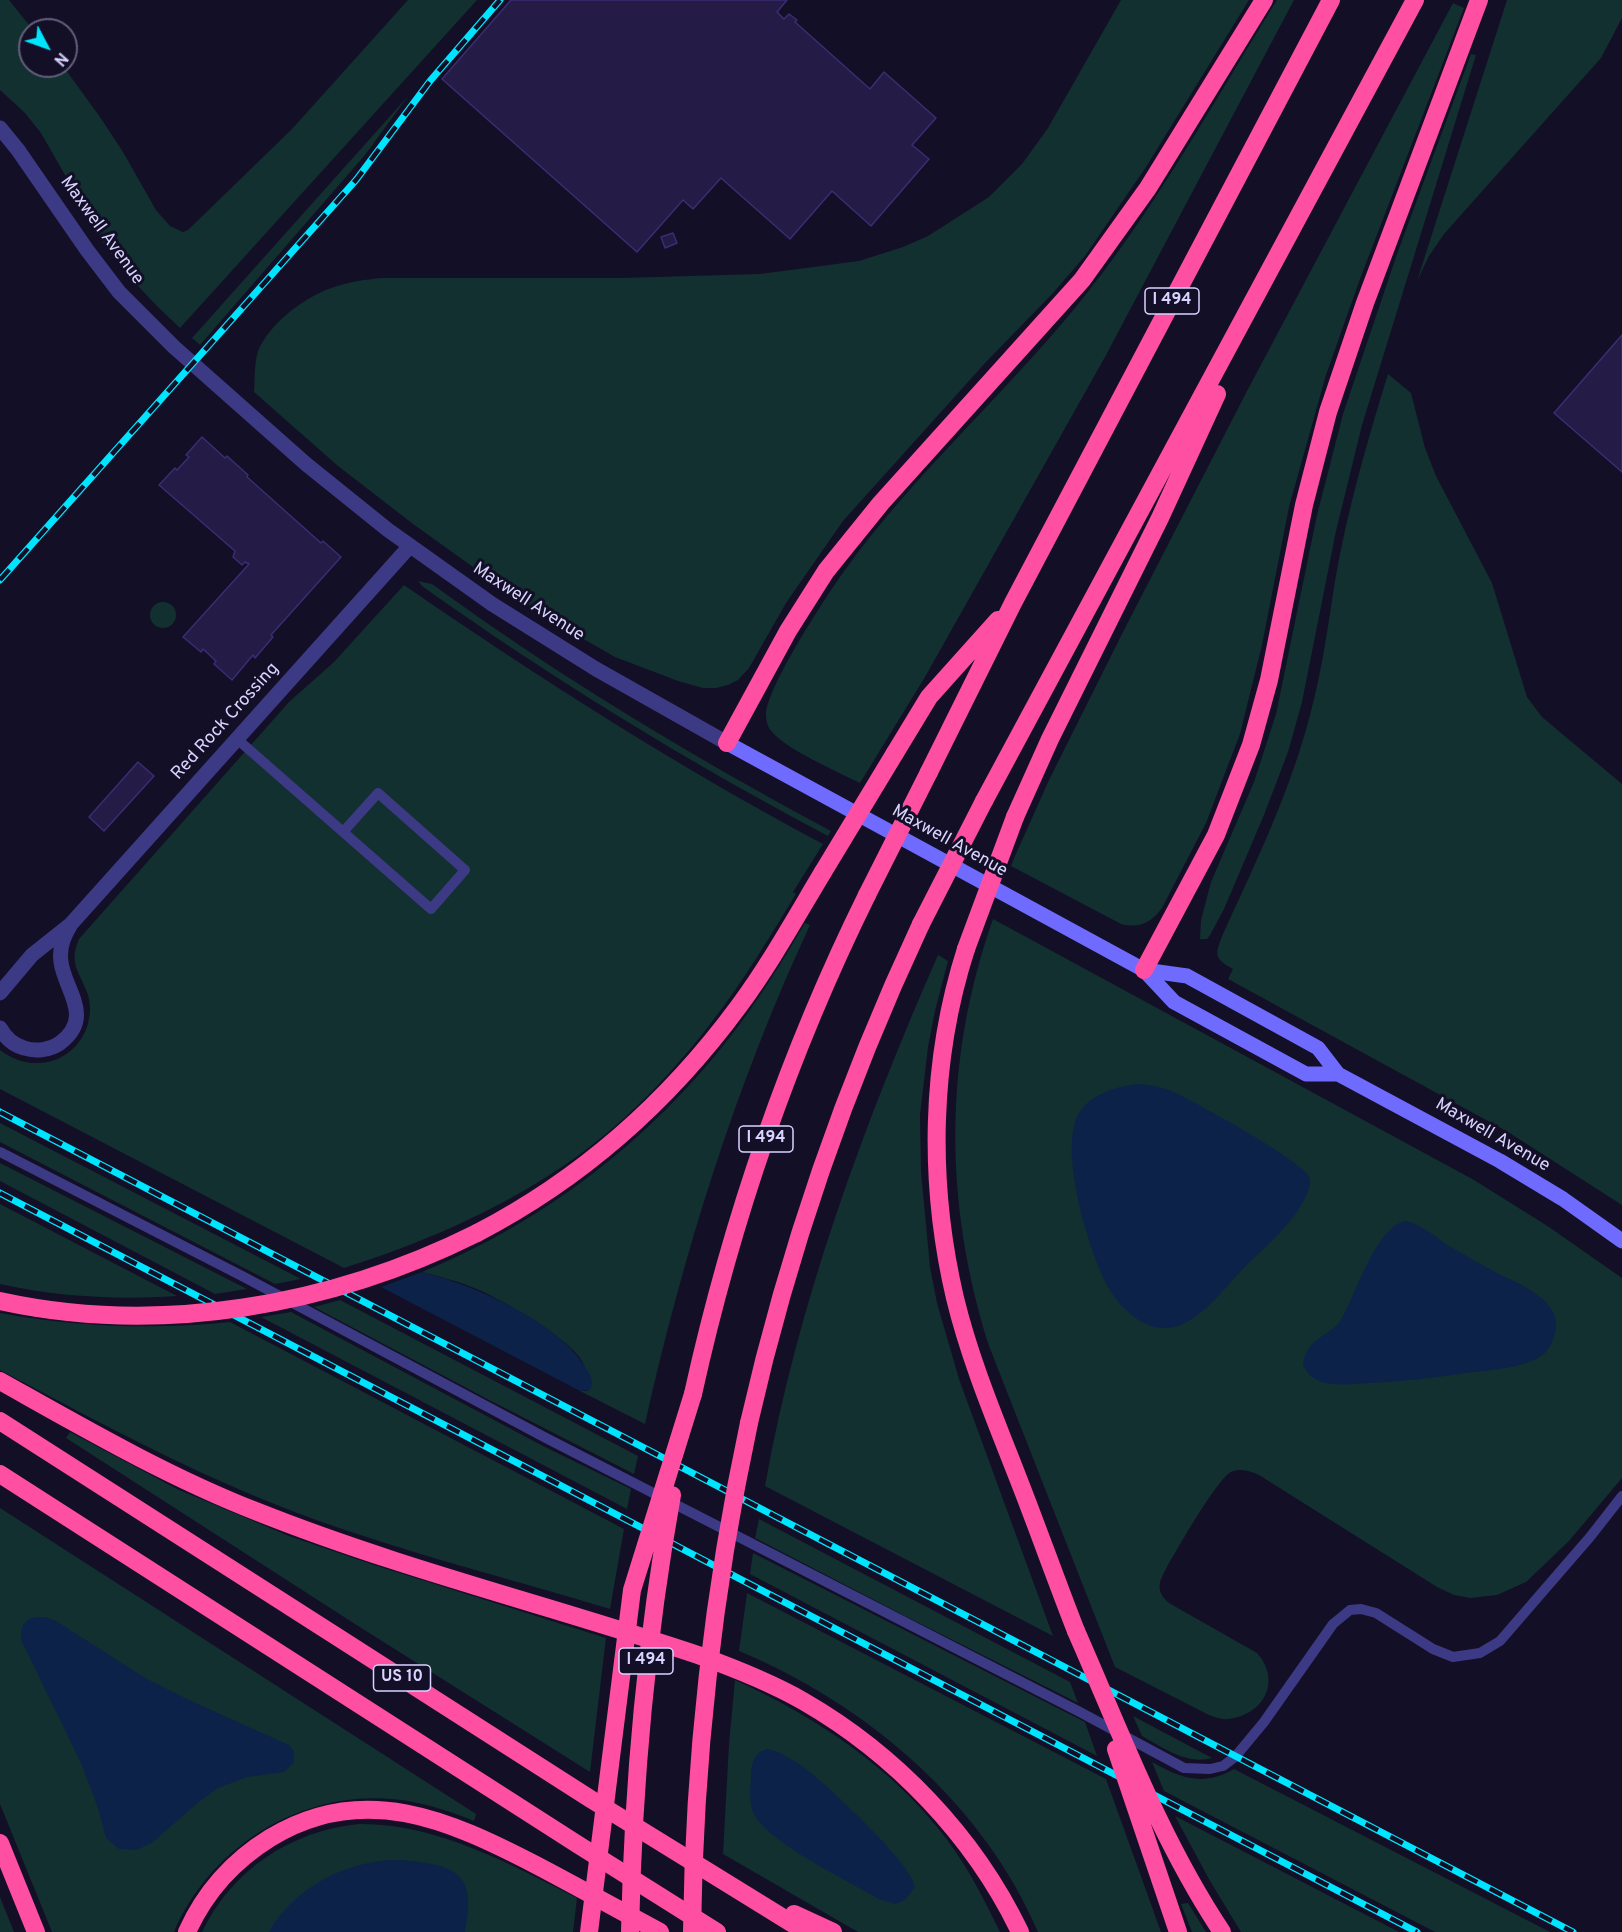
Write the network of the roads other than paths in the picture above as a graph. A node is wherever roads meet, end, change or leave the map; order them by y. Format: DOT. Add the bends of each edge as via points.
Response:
graph roads {
  1 [pos="1264,0"];
  2 [pos="1331,0"];
  3 [pos="1415,0"];
  4 [pos="1479,0"];
  5 [pos="0,128"];
  6 [pos="1283,247"];
  7 [pos="410,546"];
  8 [pos="1013,603"];
  9 [pos="237,739"];
  10 [pos="727,743"];
  11 [pos="343,832"];
  12 [pos="71,924"];
  13 [pos="1144,970"];
  14 [pos="0,993"];
  15 [pos="0,1028"];
  16 [pos="1338,1074"];
  17 [pos="0,1152"];
  18 [pos="1622,1241"];
  19 [pos="0,1301"];
  20 [pos="0,1381"];
  21 [pos="693,1394"];
  22 [pos="0,1421"];
  23 [pos="0,1474"];
  24 [pos="1622,1496"];
  25 [pos="1076,1631"];
  26 [pos="0,1843"];
  27 [pos="726,1881"];
  28 [pos="36,1932"];
  29 [pos="187,1932"];
  30 [pos="589,1932"];
  31 [pos="630,1932"];
  32 [pos="660,1932"];
  33 [pos="692,1932"];
  34 [pos="717,1932"];
  35 [pos="806,1932"];
  36 [pos="833,1932"];
  37 [pos="1020,1932"];
  38 [pos="1178,1932"];
  39 [pos="1222,1932"];
  1 -- 10 [label="highway" via="1148,188 1082,280 881,503 832,563 788,631"];
  2 -- 8 [label="highway, I 494"];
  3 -- 6 [label="highway"];
  4 -- 13 [label="highway" via="1358,320 1328,412 1304,505 1267,692 1251,745 1216,835"];
  5 -- 7 [label="street, Maxwell Avenue" via="109,281 148,322 306,464"];
  6 -- 25 [label="highway, bridge" via="1160,518 1015,817 966,949 949,1014 938,1102 937,1170 955,1298 972,1356"];
  6 -- 33 [label="highway, bridge" via="921,924 861,1061 814,1187 748,1423 726,1534 705,1689 695,1812"];
  7 -- 9 [label="street, Red Rock Crossing"];
  7 -- 10 [label="street, Maxwell Avenue" via="544,638"];
  8 -- 19 [label="highway, bridge" via="929,697 740,1005 670,1089 579,1170 477,1233 415,1262 310,1295 244,1308 123,1315"];
  8 -- 21 [label="highway, I 494, bridge" via="867,895 812,1016 766,1138 718,1290"];
  9 -- 11 [label="lane"];
  9 -- 12 [label="street, Red Rock Crossing"];
  10 -- 13 [label="main road, Maxwell Avenue"];
  11 -- 11 [label="lane" via="431,909 465,870 378,793"];
  12 -- 14 [label="street, Red Rock Crossing" via="32,955"];
  12 -- 15 [label="street, Red Rock Crossing" via="60,952 63,974 76,1004 72,1030 57,1045 33,1050 10,1041"];
  13 -- 16 [label="main road, Maxwell Avenue" via="1187,976 1318,1048"];
  13 -- 16 [label="main road, Maxwell Avenue" via="1174,1002 1306,1074"];
  16 -- 18 [label="main road, Maxwell Avenue" via="1500,1161"];
  17 -- 24 [label="lane" via="1190,1770 1217,1768 1235,1756 1264,1722 1333,1624 1350,1610 1376,1613 1446,1655 1471,1656 1488,1650 1506,1635"];
  20 -- 37 [label="highway" via="154,1466 258,1513 698,1655 803,1701 868,1745 929,1801 981,1866"];
  21 -- 30 [label="highway, bridge" via="632,1590"];
  21 -- 31 [label="highway, I 494, bridge" via="664,1538 641,1704"];
  22 -- 27 [label="highway, US 10" via="589,1798"];
  23 -- 34 [label="highway, US 10"];
  25 -- 38 [label="highway, bridge"];
  25 -- 39 [label="highway, bridge" via="1167,1837"];
  26 -- 28 [label="highway"];
  27 -- 35 [label="highway, US 10"];
  27 -- 36 [label="highway"];
  29 -- 32 [label="highway" via="224,1875 261,1844 311,1820 364,1810 419,1815 467,1831"];
}
